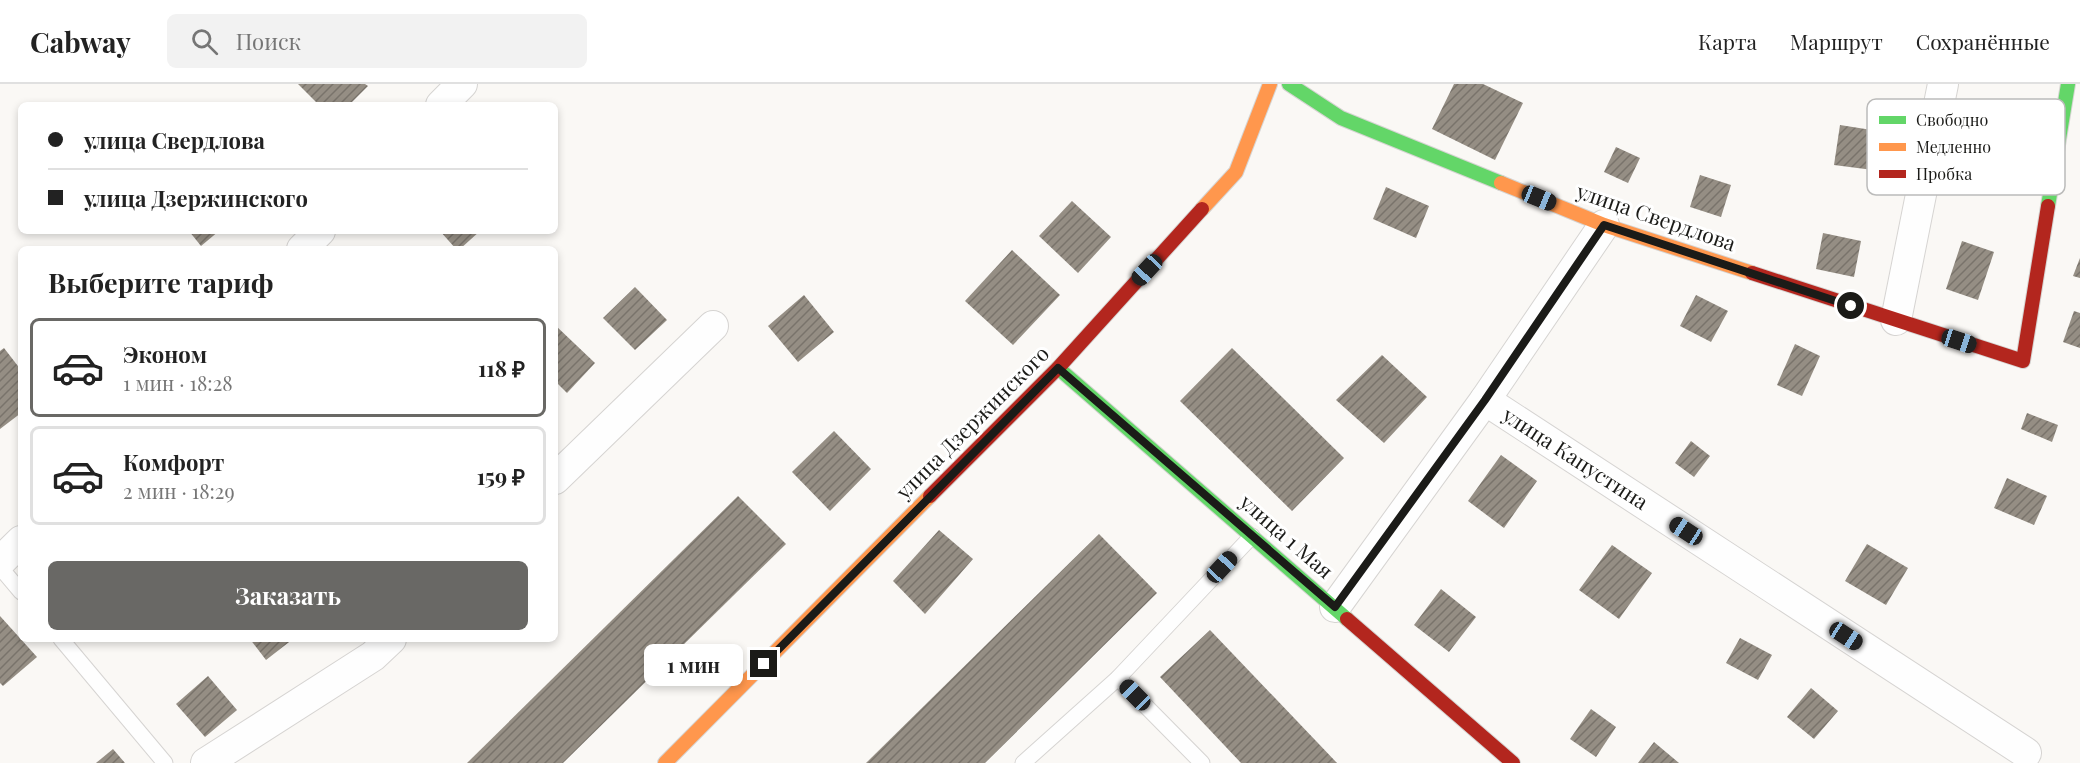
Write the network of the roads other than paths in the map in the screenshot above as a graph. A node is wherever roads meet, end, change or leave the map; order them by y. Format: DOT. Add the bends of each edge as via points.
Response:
graph roads {
  1 [pos="462,84"];
  2 [pos="1270,84"];
  3 [pos="1289,84"];
  4 [pos="1943,84"];
  5 [pos="2068,84"];
  6 [pos="1940,99"];
  7 [pos="444,102"];
  8 [pos="2065,103"];
  9 [pos="1921,195"];
  10 [pos="2050,195"];
  11 [pos="1604,225"];
  12 [pos="317,234"];
  13 [pos="306,246"];
  14 [pos="1896,320"];
  15 [pos="713,326"];
  16 [pos="1058,368"];
  17 [pos="1485,400"];
  18 [pos="558,476"];
  19 [pos="1252,536"];
  20 [pos="18,544"];
  21 [pos="0,565"];
  22 [pos="18,588"];
  23 [pos="1335,607"];
  24 [pos="64,642"];
  25 [pos="388,642"];
  26 [pos="1118,678"];
  27 [pos="2026,753"];
  28 [pos="165,763"];
  29 [pos="206,763"];
  30 [pos="665,763"];
  31 [pos="1023,763"];
  32 [pos="1202,763"];
  33 [pos="1513,763"];
  1 -- 7 [label="street"];
  2 -- 16 [label="street, улица Дзержинского" via="1236,172"];
  3 -- 11 [label="street, улица Свердлова" via="1341,118"];
  4 -- 6 [label="street"];
  5 -- 8 [label="street, улица Свердлова"];
  9 -- 14 [label="street"];
  10 -- 14 [label="street, улица Свердлова" via="2023,362"];
  11 -- 14 [label="street, улица Свердлова"];
  11 -- 17 [label="street"];
  12 -- 13 [label="street"];
  15 -- 18 [label="street"];
  16 -- 19 [label="street, улица 1 Мая"];
  16 -- 30 [label="street, улица Дзержинского"];
  17 -- 23 [label="street"];
  17 -- 27 [label="street, улица Капустина"];
  19 -- 23 [label="street, улица 1 Мая"];
  19 -- 26 [label="lane"];
  20 -- 21 [label="street"];
  21 -- 22 [label="lane"];
  23 -- 33 [label="street, улица 1 Мая"];
  24 -- 28 [label="lane"];
  25 -- 29 [label="street" via="373,656"];
  26 -- 31 [label="lane"];
  26 -- 32 [label="lane"];
}
